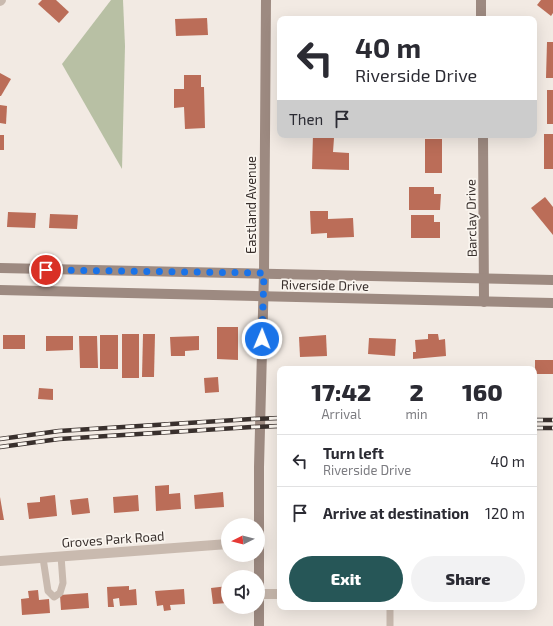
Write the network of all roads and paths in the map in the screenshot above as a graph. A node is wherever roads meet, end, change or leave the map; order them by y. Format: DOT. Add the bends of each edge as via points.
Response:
graph roads {
  1 [pos="266,0"];
  2 [pos="481,0"];
  3 [pos="482,16"];
  4 [pos="483,138"];
  5 [pos="0,268"];
  6 [pos="264,273"];
  7 [pos="484,279"];
  8 [pos="553,280"];
  9 [pos="0,290"];
  10 [pos="263,297"];
  11 [pos="484,302"];
  12 [pos="553,303"];
  13 [pos="259,518"];
  14 [pos="221,545"];
  15 [pos="61,556"];
  16 [pos="43,558"];
  17 [pos="0,561"];
  18 [pos="265,594"];
  19 [pos="277,594"];
  20 [pos="390,610"];
  21 [pos="259,614"];
  22 [pos="259,626"];
  23 [pos="390,626"];
  1 -- 6 [label="street, Eastland Avenue"];
  2 -- 3 [label="street"];
  4 -- 7 [label="street, Barclay Drive"];
  5 -- 6 [label="street, Riverside Drive"];
  6 -- 7 [label="street, Riverside Drive"];
  6 -- 10 [label="street, Eastland Avenue"];
  7 -- 8 [label="street, Riverside Drive"];
  7 -- 11 [label="street, Barclay Drive"];
  9 -- 10 [label="street, Riverside Drive"];
  10 -- 11 [label="street, Riverside Drive"];
  10 -- 13 [label="street, Eastland Avenue"];
  11 -- 12 [label="street, Riverside Drive"];
  14 -- 15 [label="street, Groves Park Road"];
  15 -- 16 [label="street, Groves Park Road"];
  15 -- 16 [label="lane" via="62,582 60,593 54,597 48,591"];
  16 -- 17 [label="street, Groves Park Road"];
  18 -- 19 [label="street"];
  20 -- 23 [label="lane"];
  21 -- 22 [label="street, Eastland Avenue"];
}
